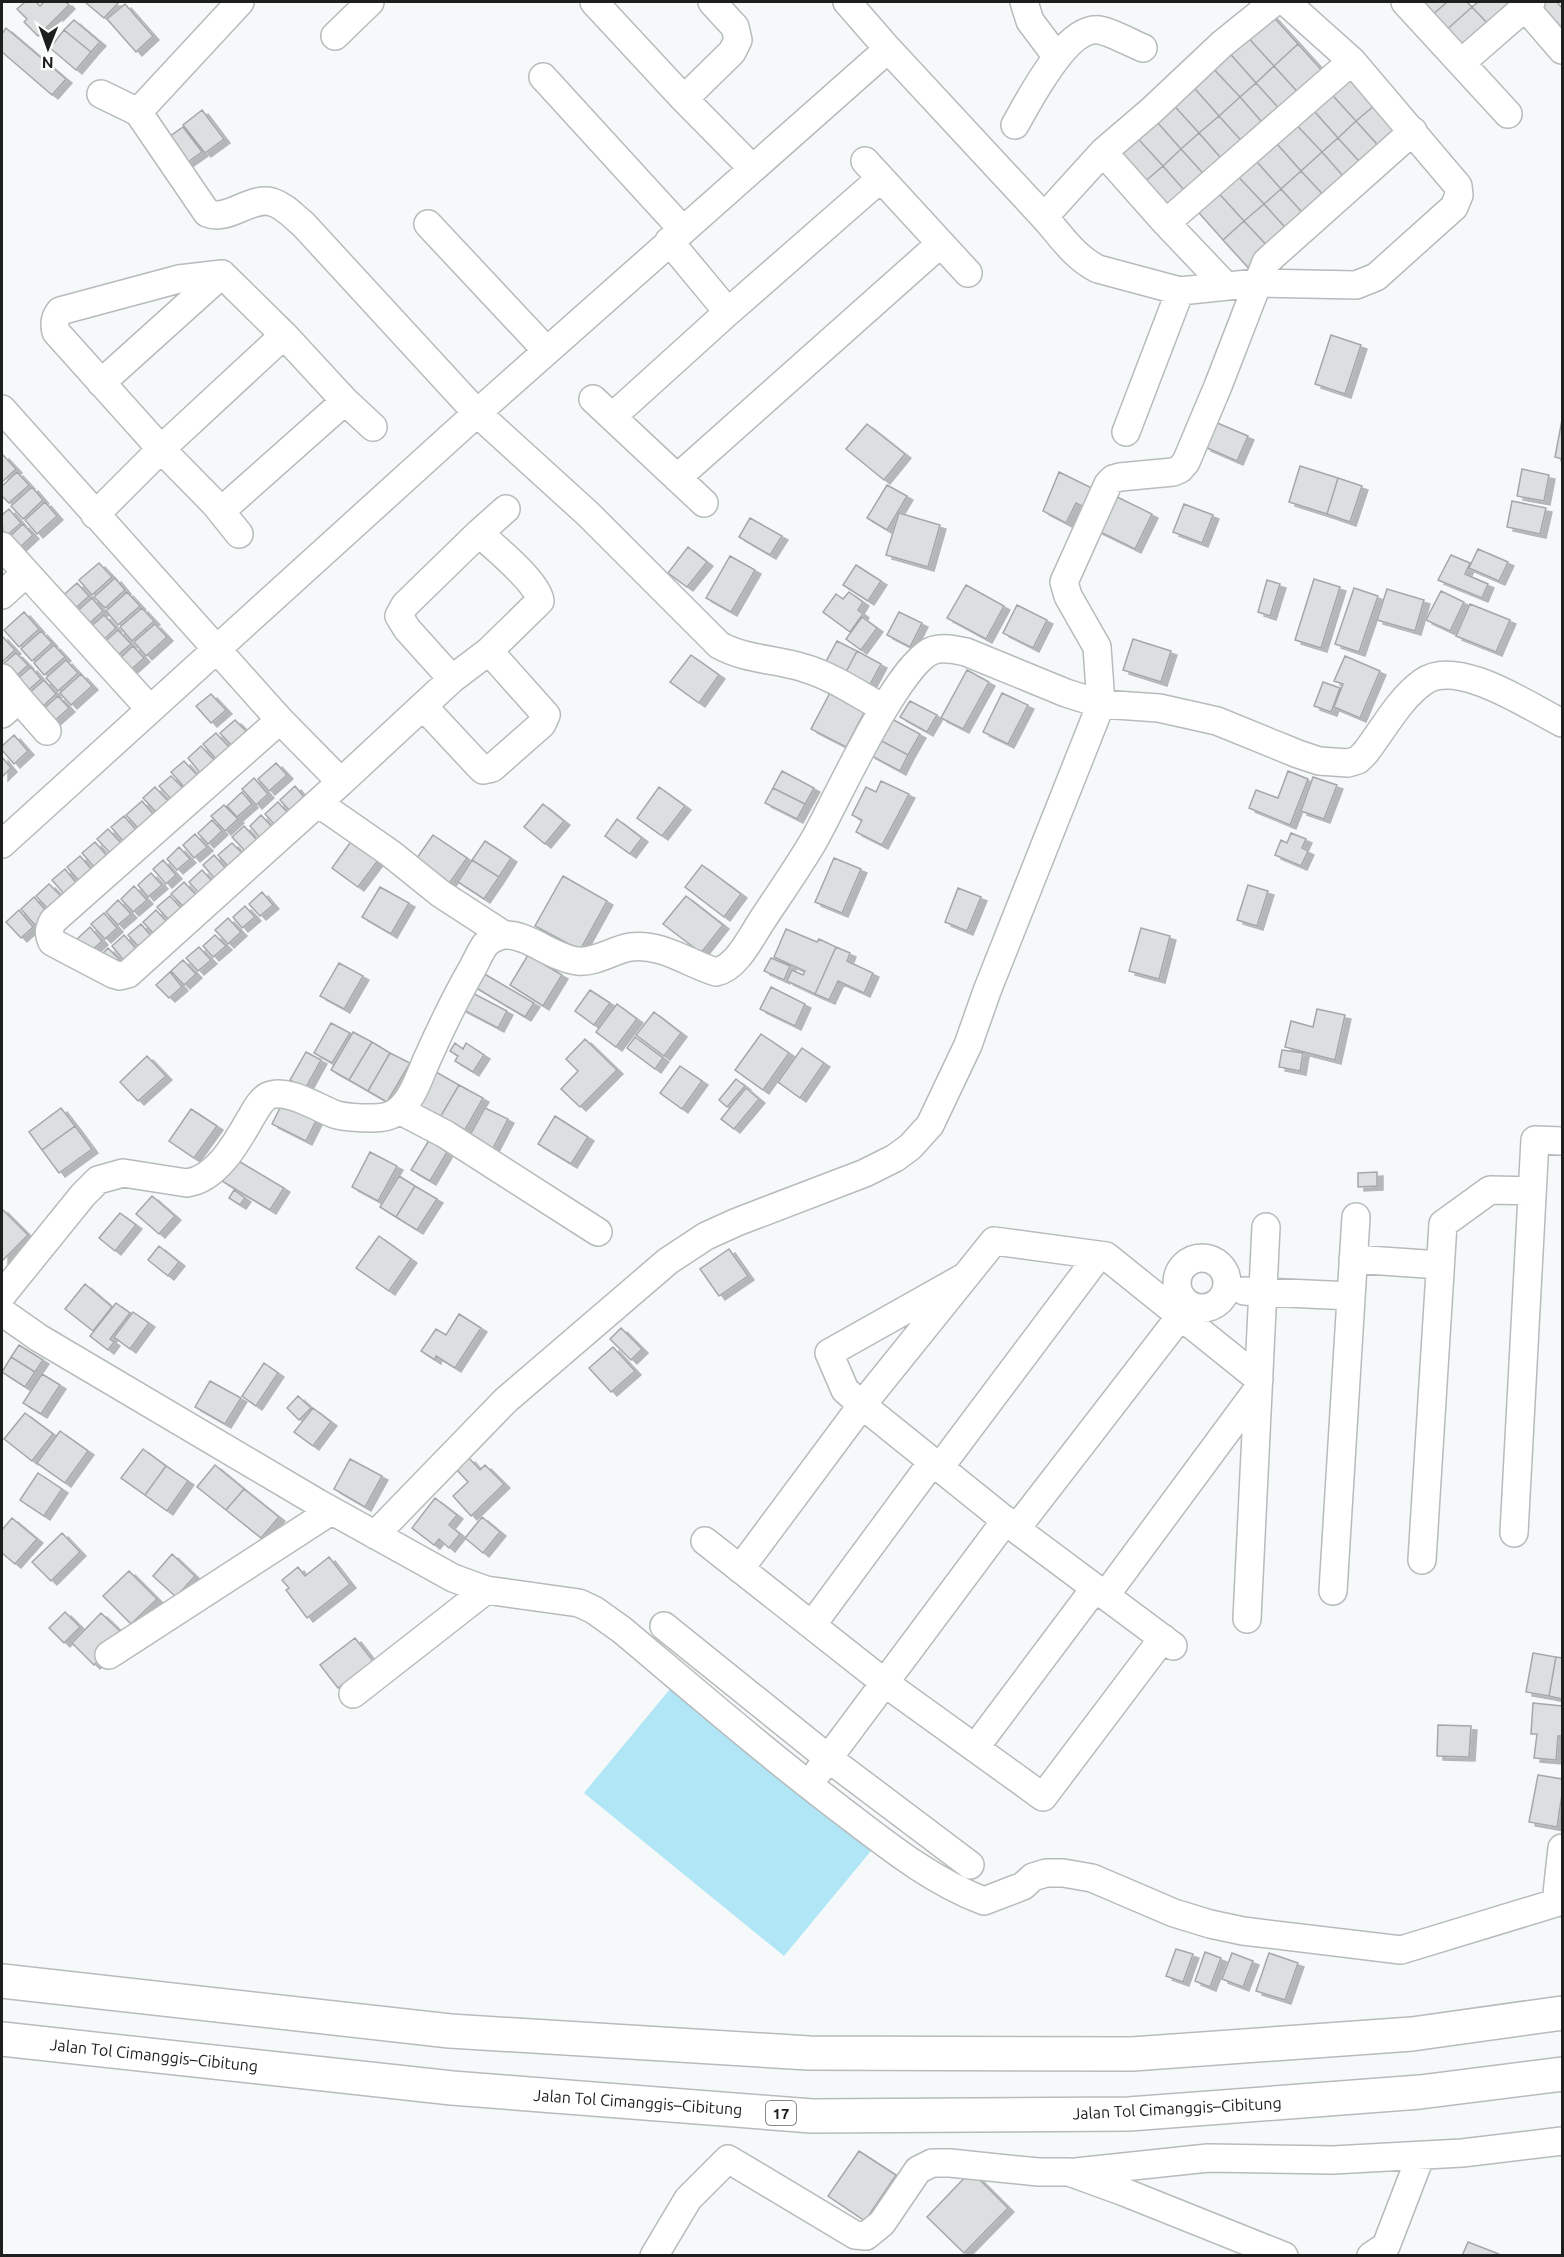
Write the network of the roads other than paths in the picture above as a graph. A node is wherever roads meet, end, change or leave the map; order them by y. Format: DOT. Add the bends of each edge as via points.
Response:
graph roads {
  1 [pos="240,2"];
  2 [pos="370,2"];
  3 [pos="594,2"];
  4 [pos="712,2"];
  5 [pos="847,2"];
  6 [pos="1024,2"];
  7 [pos="1274,2"];
  8 [pos="1286,2"];
  9 [pos="1405,2"];
  10 [pos="1528,4"];
  11 [pos="334,36"];
  12 [pos="1143,48"];
  13 [pos="888,49"];
  14 [pos="1563,50"];
  15 [pos="1056,57"];
  16 [pos="1352,61"];
  17 [pos="1461,63"];
  18 [pos="543,78"];
  19 [pos="101,94"];
  20 [pos="684,99"];
  21 [pos="138,112"];
  22 [pos="1508,114"];
  23 [pos="1015,125"];
  24 [pos="1413,131"];
  25 [pos="1103,152"];
  26 [pos="752,168"];
  27 [pos="1044,217"];
  28 [pos="1166,223"];
  29 [pos="428,224"];
  30 [pos="676,235"];
  31 [pos="940,244"];
  32 [pos="968,273"];
  33 [pos="222,274"];
  34 [pos="1257,283"];
  35 [pos="1225,285"];
  36 [pos="1180,291"];
  37 [pos="728,312"];
  38 [pos="284,335"];
  39 [pos="547,351"];
  40 [pos="101,383"];
  41 [pos="345,401"];
  42 [pos="2,409"];
  43 [pos="477,413"];
  44 [pos="373,427"];
  45 [pos="1126,432"];
  46 [pos="161,449"];
  47 [pos="677,478"];
  48 [pos="704,503"];
  49 [pos="506,510"];
  50 [pos="221,511"];
  51 [pos="95,516"];
  52 [pos="239,534"];
  53 [pos="479,534"];
  54 [pos="2,546"];
  55 [pos="26,573"];
  56 [pos="2,595"];
  57 [pos="217,650"];
  58 [pos="489,651"];
  59 [pos="2,678"];
  60 [pos="452,679"];
  61 [pos="1101,704"];
  62 [pos="10,706"];
  63 [pos="423,706"];
  64 [pos="149,708"];
  65 [pos="883,708"];
  66 [pos="280,720"];
  67 [pos="1563,723"];
  68 [pos="47,731"];
  69 [pos="341,782"];
  70 [pos="318,803"];
  71 [pos="2,844"];
  72 [pos="504,935"];
  73 [pos="399,1110"];
  74 [pos="1563,1141"];
  75 [pos="1532,1191"];
  76 [pos="1356,1216"];
  77 [pos="1266,1227"];
  78 [pos="598,1232"];
  79 [pos="1099,1255"];
  80 [pos="1353,1259"];
  81 [pos="1440,1265"];
  82 [pos="966,1276"];
  83 [pos="1227,1290"];
  84 [pos="1263,1292"];
  85 [pos="2,1295"];
  86 [pos="1351,1296"];
  87 [pos="1185,1311"];
  88 [pos="2,1312"];
  89 [pos="1258,1384"];
  90 [pos="862,1406"];
  91 [pos="936,1464"];
  92 [pos="331,1511"];
  93 [pos="1011,1524"];
  94 [pos="1514,1533"];
  95 [pos="375,1535"];
  96 [pos="705,1541"];
  97 [pos="1422,1560"];
  98 [pos="740,1569"];
  99 [pos="486,1590"];
  100 [pos="1333,1591"];
  101 [pos="1100,1592"];
  102 [pos="1247,1619"];
  103 [pos="812,1625"];
  104 [pos="664,1626"];
  105 [pos="109,1655"];
  106 [pos="885,1683"];
  107 [pos="353,1694"];
  108 [pos="975,1748"];
  109 [pos="828,1758"];
  110 [pos="808,1785"];
  111 [pos="1563,1848"];
  112 [pos="970,1865"];
  113 [pos="1559,1902"];
  114 [pos="2,1981"];
  115 [pos="1563,2013"];
  116 [pos="2,2039"];
  117 [pos="1563,2074"];
  118 [pos="1563,2141"];
  119 [pos="1421,2155"];
  120 [pos="1069,2172"];
  121 [pos="654,2256"];
  122 [pos="1284,2256"];
  123 [pos="1371,2256"];
  1 -- 21 [label="street"];
  2 -- 11 [label="street"];
  3 -- 20 [label="street"];
  4 -- 20 [label="street" via="735,27 738,39 732,52"];
  5 -- 13 [label="street"];
  6 -- 15 [label="street" via="1030,21"];
  7 -- 25 [label="street"];
  8 -- 16 [label="street"];
  9 -- 17 [label="street"];
  10 -- 14 [label="street"];
  10 -- 17 [label="street"];
  12 -- 15 [label="street" via="1099,30 1077,38"];
  13 -- 26 [label="street"];
  13 -- 27 [label="street"];
  15 -- 23 [label="street"];
  16 -- 24 [label="street"];
  16 -- 28 [label="street"];
  17 -- 22 [label="street"];
  18 -- 30 [label="street"];
  19 -- 21 [label="street"];
  20 -- 26 [label="street"];
  21 -- 43 [label="street" via="207,213 222,214 267,201 283,207"];
  24 -- 34 [label="street" via="1272,255"];
  24 -- 34 [label="street" via="1458,186 1454,207 1365,283"];
  25 -- 27 [label="street"];
  25 -- 28 [label="street"];
  26 -- 30 [label="street"];
  27 -- 36 [label="street" via="1088,264"];
  28 -- 35 [label="street"];
  29 -- 39 [label="street"];
  30 -- 37 [label="street"];
  30 -- 39 [label="street"];
  31 -- 32 [label="street"];
  31 -- 37 [label="street" via="872,170"];
  31 -- 47 [label="street"];
  33 -- 38 [label="street"];
  33 -- 40 [label="street"];
  33 -- 40 [label="street" via="179,279 60,311 54,324 56,332"];
  34 -- 35 [label="street"];
  34 -- 61 [label="street" via="1186,462 1173,472 1120,477 1108,483 1064,582 1097,647"];
  35 -- 36 [label="street"];
  36 -- 45 [label="street"];
  37 -- 47 [label="street" via="602,408"];
  38 -- 41 [label="street"];
  38 -- 46 [label="street"];
  39 -- 43 [label="street"];
  40 -- 46 [label="street"];
  41 -- 44 [label="street"];
  41 -- 50 [label="street"];
  42 -- 51 [label="street"];
  43 -- 57 [label="street"];
  43 -- 65 [label="street" via="587,513 719,645 732,652 819,673"];
  46 -- 50 [label="street"];
  46 -- 51 [label="street"];
  47 -- 48 [label="street"];
  49 -- 53 [label="street"];
  50 -- 52 [label="street"];
  51 -- 57 [label="street"];
  53 -- 58 [label="street" via="532,584 540,601"];
  53 -- 60 [label="street" via="405,605 399,616"];
  54 -- 55 [label="street"];
  55 -- 56 [label="street"];
  55 -- 64 [label="street"];
  57 -- 64 [label="street"];
  57 -- 66 [label="street"];
  58 -- 60 [label="street"];
  58 -- 63 [label="street" via="546,715 542,724 492,768 483,770"];
  59 -- 62 [label="street"];
  60 -- 63 [label="street"];
  61 -- 65 [label="street" via="951,649 926,654"];
  61 -- 67 [label="street" via="1159,708 1208,718 1298,754 1336,764 1358,760 1410,693 1434,675 1463,675 1481,681"];
  61 -- 95 [label="street" via="968,1045 930,1125 895,1158 736,1222 668,1261 506,1400"];
  62 -- 68 [label="street"];
  63 -- 69 [label="street"];
  64 -- 71 [label="street"];
  65 -- 72 [label="street" via="813,842 728,968 716,972 669,952 643,947 630,947 580,962"];
  66 -- 69 [label="street"];
  66 -- 70 [label="street" via="53,921 49,928 52,942 113,974 128,974"];
  69 -- 70 [label="street"];
  70 -- 72 [label="street" via="441,894"];
  72 -- 73 [label="street" via="485,946 411,1095"];
  73 -- 78 [label="street" via="445,1134"];
  73 -- 85 [label="street" via="383,1118 357,1118 327,1111 296,1097 269,1095 215,1168 198,1181 187,1183 123,1173 98,1180"];
  74 -- 75 [label="street" via="1535,1140"];
  75 -- 81 [label="street" via="1490,1190 1443,1224"];
  75 -- 94 [label="street"];
  76 -- 80 [label="street"];
  77 -- 84 [label="street"];
  79 -- 82 [label="street" via="994,1241"];
  79 -- 87 [label="street"];
  79 -- 91 [label="street"];
  80 -- 81 [label="street"];
  80 -- 86 [label="street"];
  81 -- 97 [label="street"];
  82 -- 90 [label="street"];
  82 -- 90 [label="street" via="830,1353 845,1390"];
  83 -- 84 [label="street"];
  83 -- 87 [label="street" via="1218,1303"];
  83 -- 87 [label="street" via="1226,1274 1216,1262 1200,1258 1185,1264 1177,1278"];
  84 -- 86 [label="street"];
  84 -- 89 [label="street"];
  86 -- 100 [label="street"];
  87 -- 89 [label="street"];
  87 -- 93 [label="street"];
  88 -- 92 [label="street" via="39,1338"];
  89 -- 101 [label="street"];
  89 -- 102 [label="street"];
  90 -- 91 [label="street"];
  90 -- 98 [label="street"];
  91 -- 93 [label="street"];
  91 -- 103 [label="street"];
  92 -- 95 [label="street"];
  92 -- 105 [label="street"];
  93 -- 101 [label="street"];
  93 -- 106 [label="street"];
  95 -- 99 [label="street" via="453,1578"];
  96 -- 98 [label="street"];
  98 -- 103 [label="street"];
  99 -- 107 [label="street"];
  99 -- 110 [label="street" via="563,1600 594,1610"];
  101 -- 108 [label="street"];
  101 -- 108 [label="street" via="1168,1642 1043,1797"];
  103 -- 106 [label="street"];
  104 -- 109 [label="street"];
  106 -- 108 [label="street"];
  106 -- 109 [label="street"];
  109 -- 110 [label="street"];
  109 -- 112 [label="street"];
  110 -- 113 [label="street" via="938,1880 990,1899 1046,1873 1078,1875 1209,1924 1401,1950"];
  111 -- 113 [label="street"];
  114 -- 115 [label="highway" via="450,2031 809,2054 1132,2054 1412,2034"];
  116 -- 117 [label="highway, Jalan Tol Cimanggis–Cibitung / 17" via="452,2088 812,2116 1129,2114 1420,2092"];
  118 -- 119 [label="street"];
  119 -- 120 [label="street" via="1333,2160 1208,2158"];
  119 -- 123 [label="street" via="1386,2246"];
  120 -- 121 [label="street" via="932,2163 918,2170 882,2223 866,2236 855,2235 728,2158 688,2199"];
  120 -- 122 [label="street"];
}
